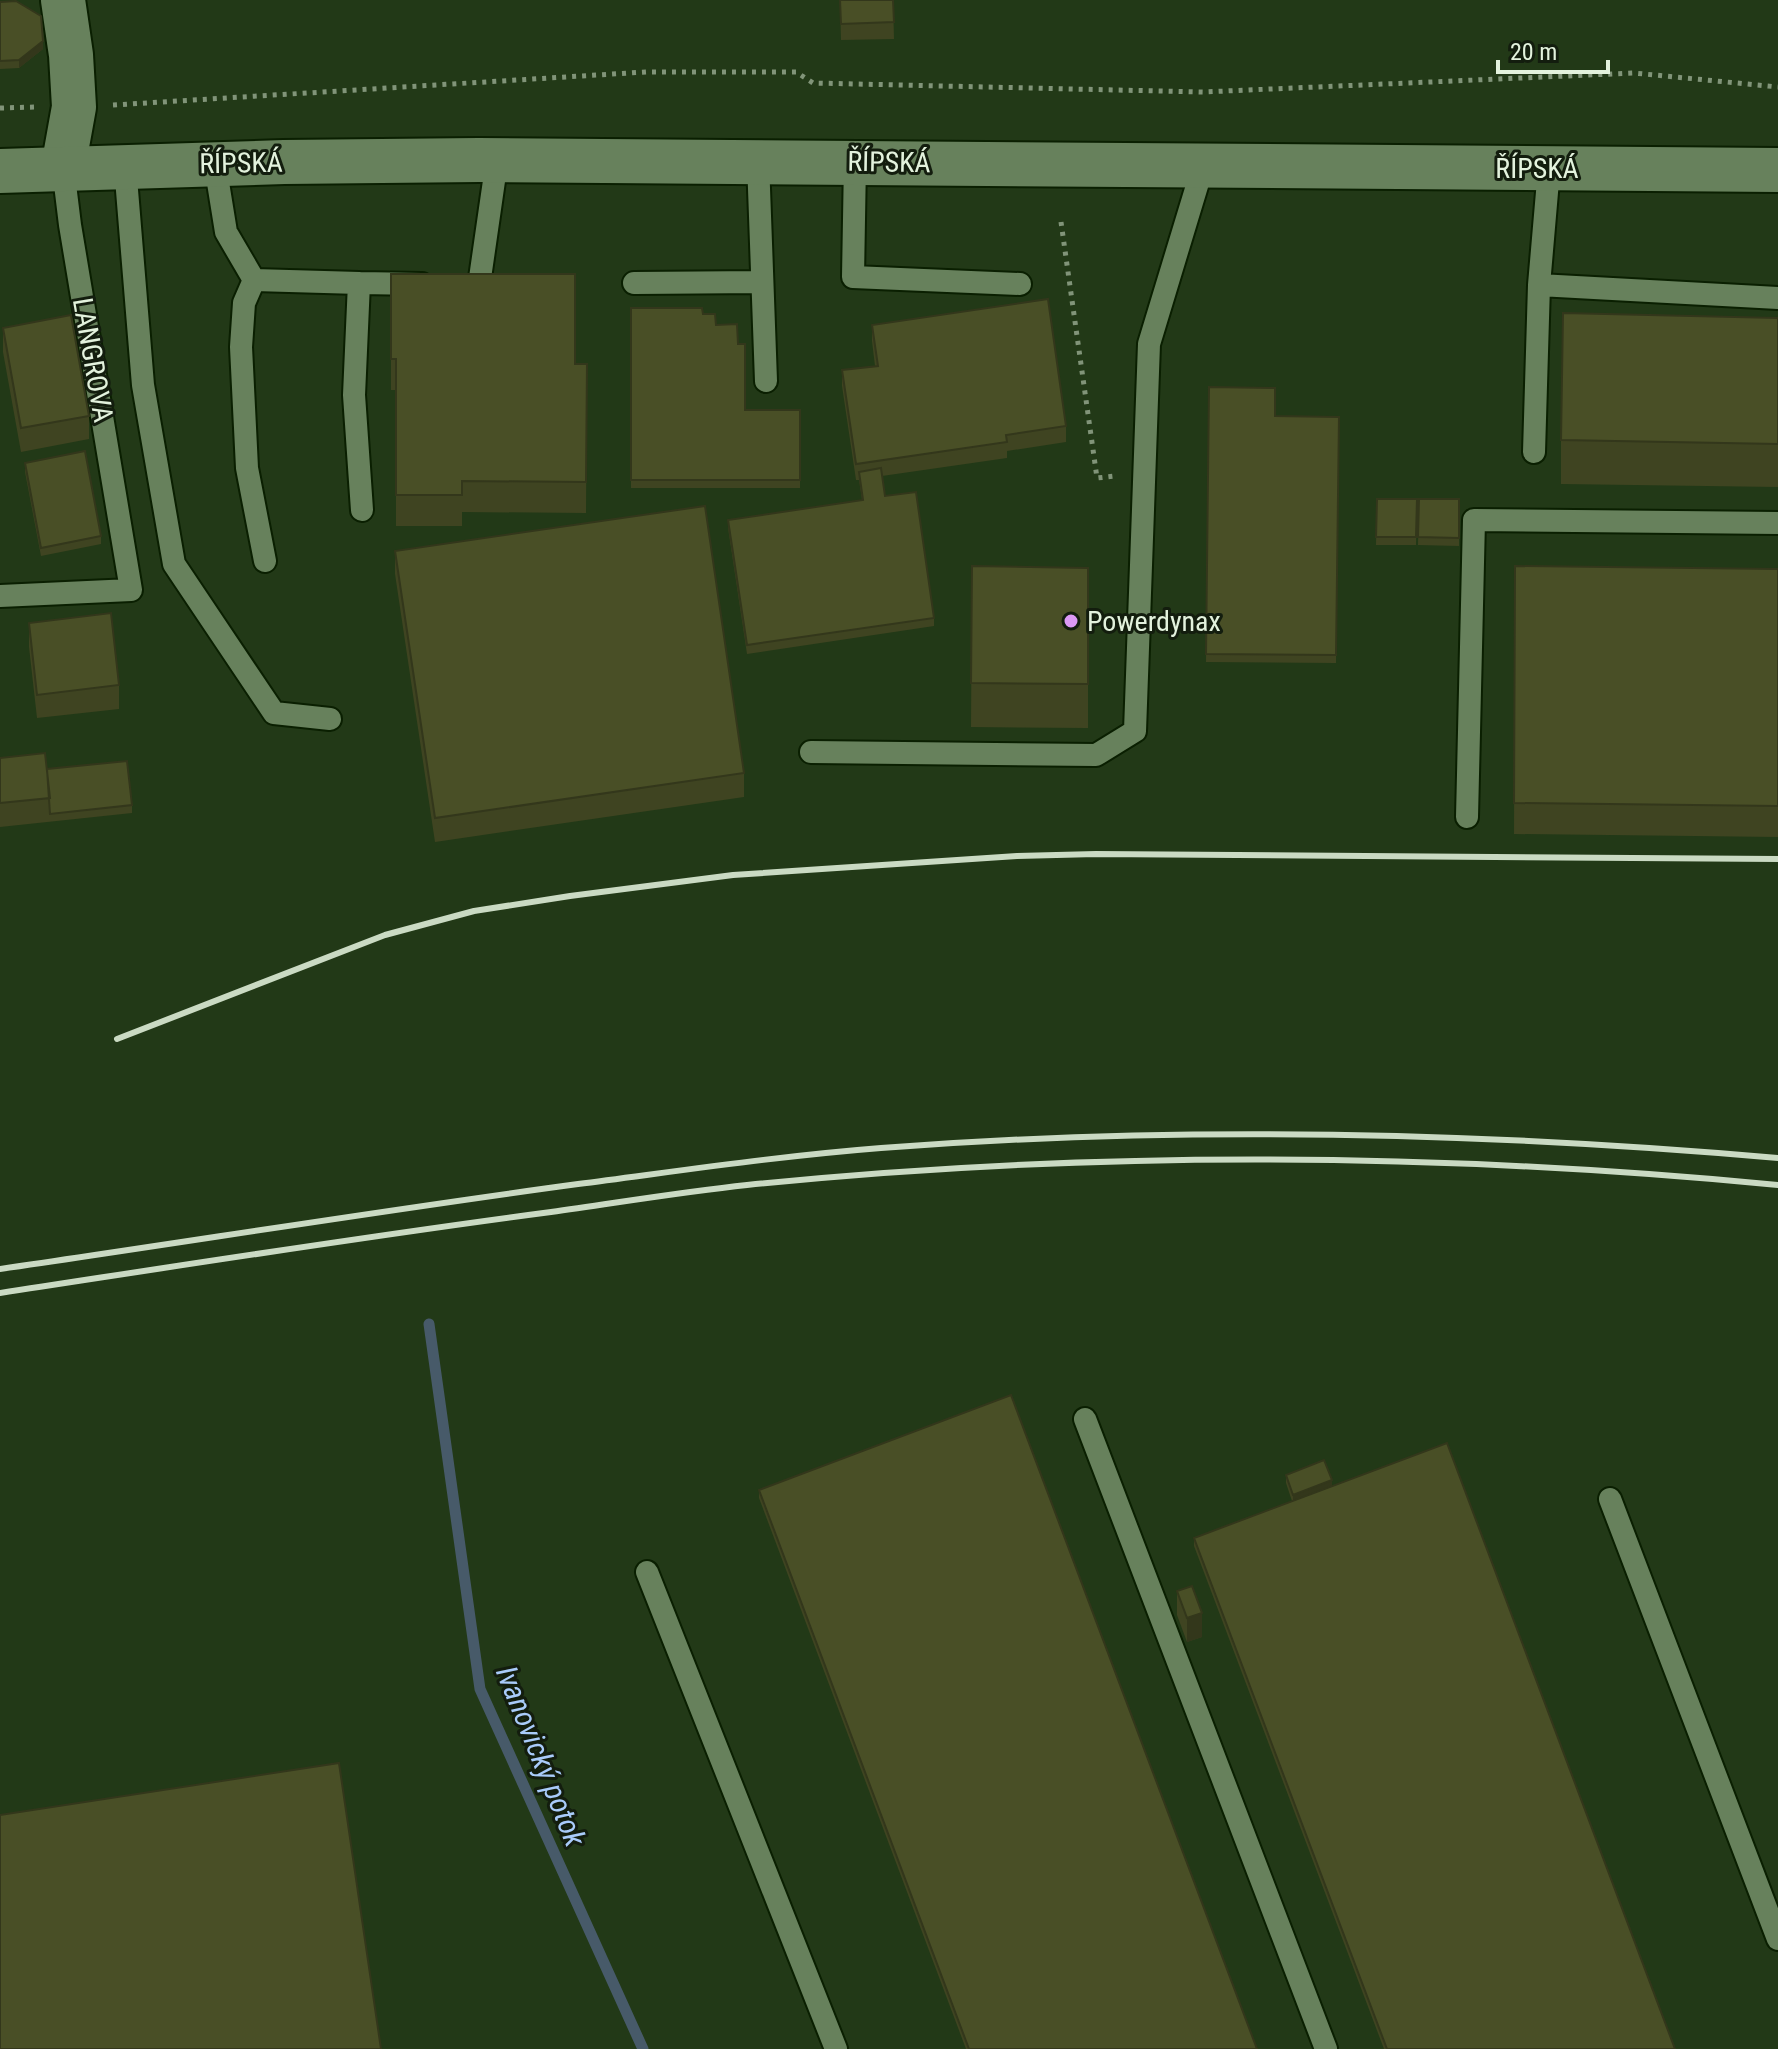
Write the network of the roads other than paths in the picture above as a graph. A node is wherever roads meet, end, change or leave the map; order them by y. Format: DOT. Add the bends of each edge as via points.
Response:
graph roads {
  1 [pos="63,0"];
  2 [pos="497,160"];
  3 [pos="758,161"];
  4 [pos="855,162"];
  5 [pos="215,164"];
  6 [pos="125,166"];
  7 [pos="1203,166"];
  8 [pos="63,168"];
  9 [pos="1549,169"];
  10 [pos="1778,170"];
  11 [pos="0,171"];
  12 [pos="254,280"];
  13 [pos="762,282"];
  14 [pos="359,283"];
  15 [pos="634,283"];
  16 [pos="1020,284"];
  17 [pos="464,285"];
  18 [pos="1539,285"];
  19 [pos="508,286"];
  20 [pos="1778,298"];
  21 [pos="766,381"];
  22 [pos="1534,452"];
  23 [pos="362,510"];
  24 [pos="1778,523"];
  25 [pos="265,561"];
  26 [pos="0,596"];
  27 [pos="330,719"];
  28 [pos="811,752"];
  29 [pos="1467,817"];
  30 [pos="1085,1419"];
  31 [pos="1610,1499"];
  32 [pos="647,1572"];
  33 [pos="1778,1939"];
  34 [pos="836,2049"];
  35 [pos="1326,2049"];
  1 -- 8 [label="street, LANGROVA" via="74,107"];
  2 -- 3 [label="street, ŘÍPSKÁ"];
  2 -- 5 [label="street, ŘÍPSKÁ"];
  2 -- 17 [label="lane"];
  3 -- 4 [label="street, ŘÍPSKÁ"];
  3 -- 13 [label="lane"];
  4 -- 7 [label="street, ŘÍPSKÁ"];
  4 -- 16 [label="lane" via="853,277"];
  5 -- 6 [label="street, ŘÍPSKÁ"];
  5 -- 12 [label="lane" via="226,232"];
  6 -- 8 [label="street, ŘÍPSKÁ"];
  6 -- 27 [label="lane" via="143,385 174,564 274,713"];
  7 -- 9 [label="street, ŘÍPSKÁ"];
  7 -- 28 [label="lane" via="1149,344 1135,731 1096,755"];
  8 -- 11 [label="street, ŘÍPSKÁ"];
  8 -- 26 [label="lane, LANGROVA" via="131,590"];
  9 -- 10 [label="street, ŘÍPSKÁ"];
  9 -- 18 [label="lane"];
  12 -- 14 [label="lane"];
  12 -- 25 [label="lane" via="244,303 241,347 247,468"];
  13 -- 15 [label="lane"];
  13 -- 21 [label="lane"];
  14 -- 17 [label="lane"];
  14 -- 23 [label="lane" via="354,395"];
  17 -- 19 [label="lane"];
  18 -- 20 [label="lane"];
  18 -- 22 [label="lane"];
  24 -- 29 [label="lane" via="1474,520"];
  30 -- 35 [label="lane"];
  31 -- 33 [label="lane"];
  32 -- 34 [label="lane"];
}
